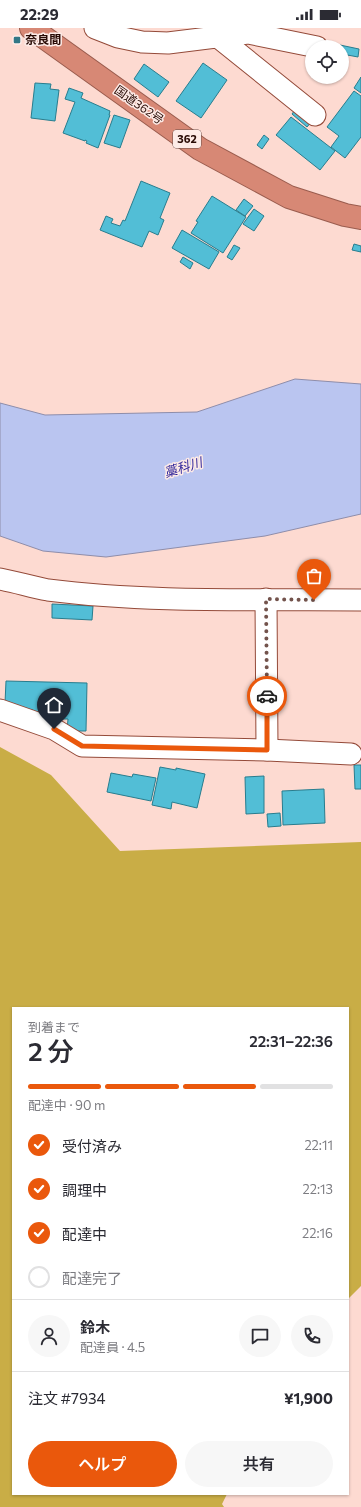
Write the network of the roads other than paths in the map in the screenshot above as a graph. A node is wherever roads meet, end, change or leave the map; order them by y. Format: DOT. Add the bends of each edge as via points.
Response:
graph roads {
  1 [pos="95,28"];
  2 [pos="34,29"];
  3 [pos="218,37"];
  4 [pos="305,45"];
  5 [pos="316,115"];
  6 [pos="361,218"];
  7 [pos="0,579"];
  8 [pos="266,599"];
  9 [pos="361,600"];
  10 [pos="0,710"];
  11 [pos="267,750"];
  12 [pos="351,754"];
  1 -- 3 [label="street" via="118,37 142,42 168,43"];
  2 -- 6 [label="highway, 国道362号 / 362" via="200,149 289,197 345,216"];
  3 -- 4 [label="street" via="248,33"];
  3 -- 5 [label="street"];
  7 -- 8 [label="street" via="46,589 97,595"];
  8 -- 9 [label="street"];
  8 -- 11 [label="street"];
  10 -- 11 [label="street" via="54,729 82,746"];
  11 -- 12 [label="street"];
}
